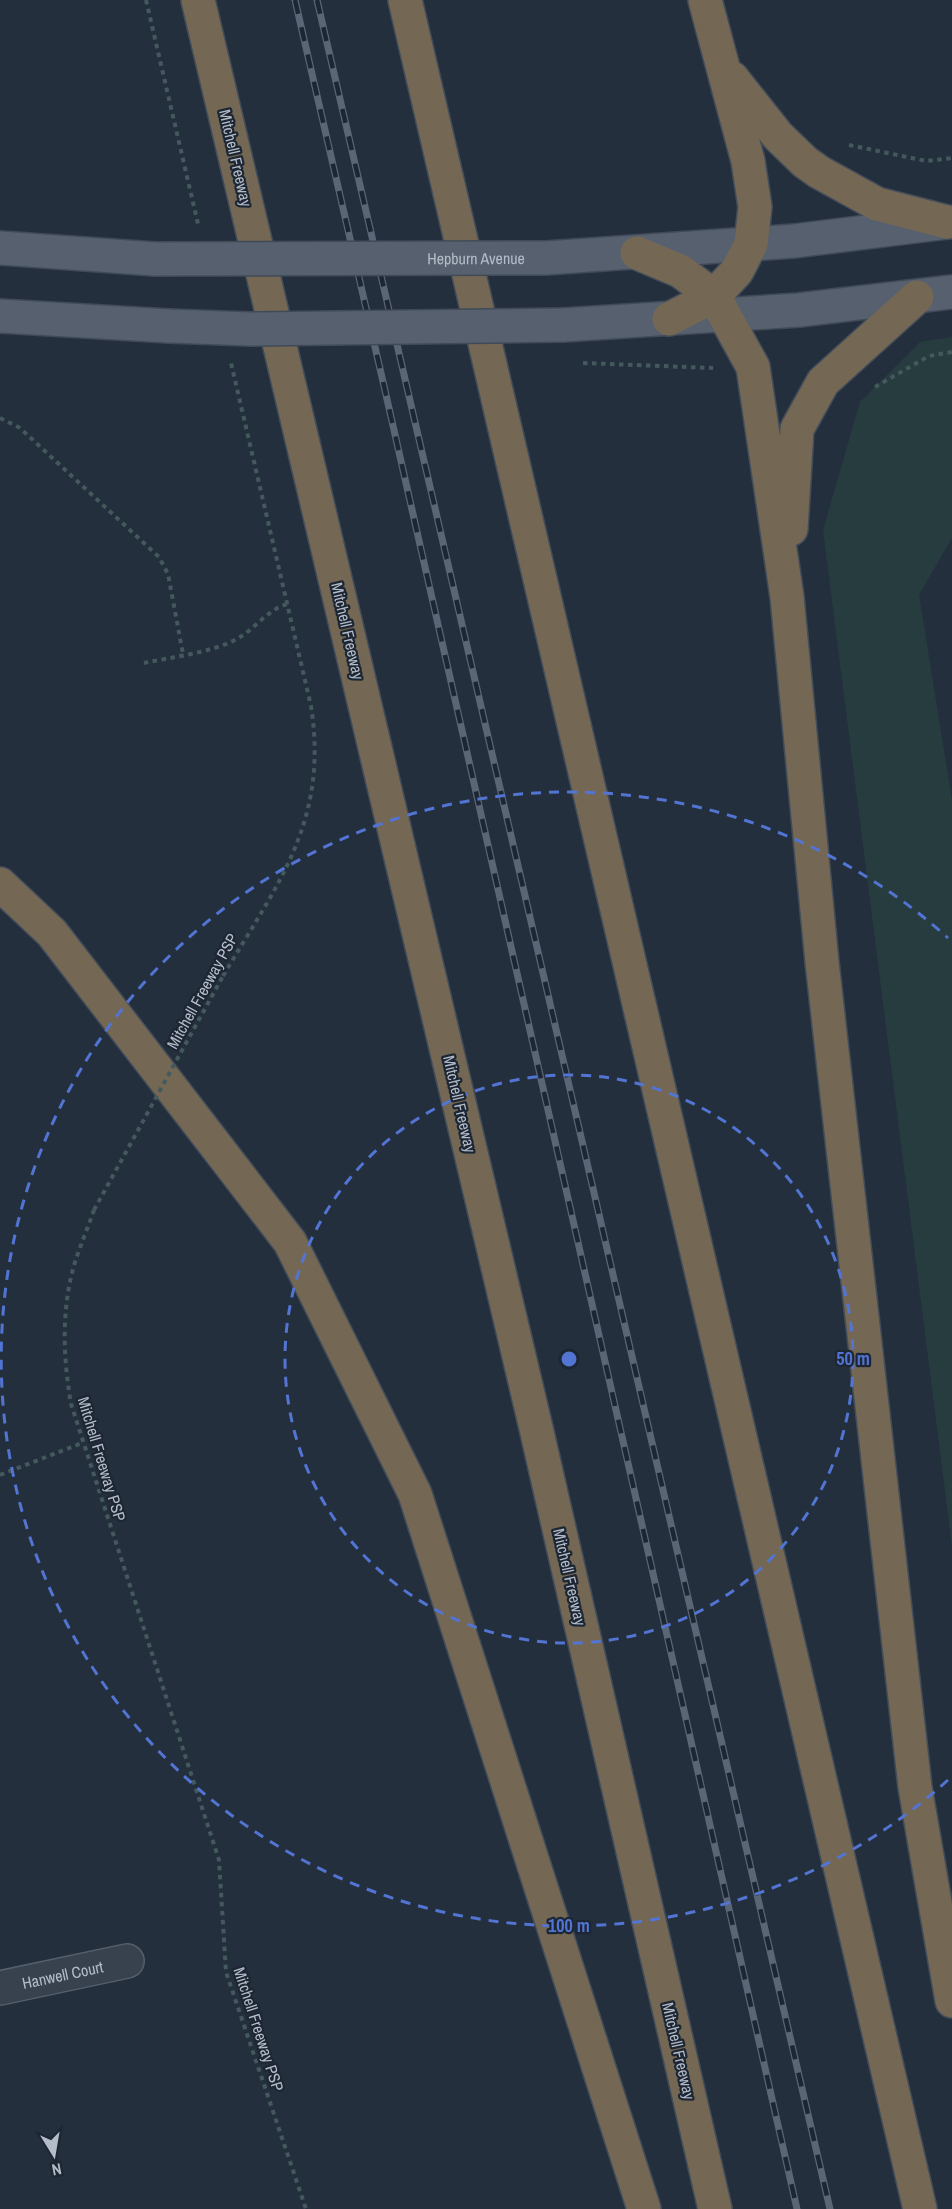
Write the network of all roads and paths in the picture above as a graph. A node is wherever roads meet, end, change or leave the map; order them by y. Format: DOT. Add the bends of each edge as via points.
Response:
graph roads {
  1 [pos="198,0"];
  2 [pos="405,0"];
  3 [pos="705,0"];
  4 [pos="723,67"];
  5 [pos="842,144"];
  6 [pos="952,158"];
  7 [pos="949,222"];
  8 [pos="751,244"];
  9 [pos="0,248"];
  10 [pos="637,253"];
  11 [pos="952,292"];
  12 [pos="917,297"];
  13 [pos="719,306"];
  14 [pos="0,316"];
  15 [pos="669,319"];
  16 [pos="952,352"];
  17 [pos="572,362"];
  18 [pos="719,368"];
  19 [pos="872,389"];
  20 [pos="0,418"];
  21 [pos="787,597"];
  22 [pos="183,654"];
  23 [pos="144,663"];
  24 [pos="0,884"];
  25 [pos="82,1443"];
  26 [pos="0,1475"];
  27 [pos="127,1961"];
  28 [pos="0,1988"];
  29 [pos="952,2001"];
  30 [pos="306,2209"];
  31 [pos="644,2209"];
  32 [pos="715,2209"];
  33 [pos="921,2209"];
  1 -- 32 [label="highway, Mitchell Freeway" via="531,1405"];
  2 -- 33 [label="highway"];
  3 -- 4 [label="highway"];
  4 -- 7 [label="highway" via="778,136 819,172 877,204"];
  4 -- 8 [label="highway" via="748,161 755,207"];
  5 -- 6 [label="path" via="926,161"];
  7 -- 8 [label="main road, Hepburn Avenue"];
  8 -- 10 [label="main road, Hepburn Avenue"];
  8 -- 13 [label="highway"];
  9 -- 10 [label="main road, Hepburn Avenue, bridge" via="155,259 546,258"];
  10 -- 13 [label="highway" via="680,271"];
  11 -- 12 [label="main road"];
  12 -- 13 [label="main road" via="799,310"];
  12 -- 21 [label="highway" via="824,382 797,429"];
  13 -- 15 [label="highway"];
  13 -- 21 [label="highway" via="753,367"];
  14 -- 15 [label="main road, bridge" via="250,328 563,325"];
  16 -- 19 [label="path" via="929,356"];
  17 -- 18 [label="path"];
  20 -- 22 [label="path" via="20,428 159,556 168,574"];
  21 -- 29 [label="highway" via="822,962 915,1787"];
  22 -- 23 [label="path"];
  22 -- 25 [label="path, Mitchell Freeway PSP, bridge" via="226,644 277,607 288,604 313,720 312,792 290,861 94,1210 75,1263 65,1323 68,1384"];
  24 -- 31 [label="highway" via="52,933 290,1242 415,1494"];
  25 -- 26 [label="path"];
  25 -- 30 [label="path, Mitchell Freeway PSP" via="219,1860 226,1972"];
  27 -- 28 [label="street, Hanwell Court"];
}
